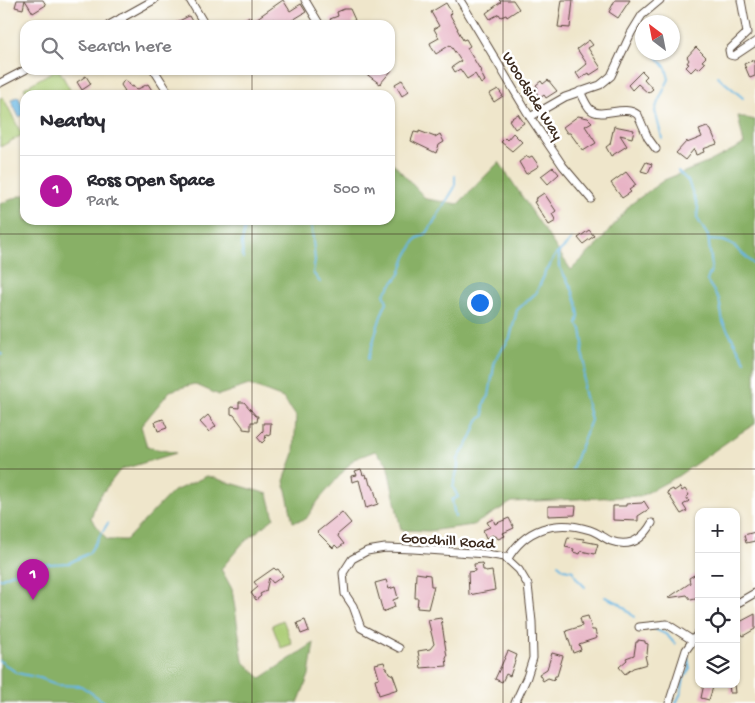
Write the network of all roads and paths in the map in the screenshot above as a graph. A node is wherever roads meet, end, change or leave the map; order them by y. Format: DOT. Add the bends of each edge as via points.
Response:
graph roads {
  1 [pos="154,0"];
  2 [pos="190,0"];
  3 [pos="305,0"];
  4 [pos="460,0"];
  5 [pos="660,0"];
  6 [pos="741,0"];
  7 [pos="126,20"];
  8 [pos="202,20"];
  9 [pos="317,20"];
  10 [pos="755,42"];
  11 [pos="20,73"];
  12 [pos="157,75"];
  13 [pos="0,83"];
  14 [pos="167,90"];
  15 [pos="580,92"];
  16 [pos="530,117"];
  17 [pos="656,149"];
  18 [pos="591,199"];
  19 [pos="652,523"];
  20 [pos="507,560"];
  21 [pos="755,593"];
  22 [pos="740,602"];
  23 [pos="639,627"];
  24 [pos="695,637"];
  25 [pos="692,640"];
  26 [pos="399,648"];
  27 [pos="515,703"];
  28 [pos="669,703"];
  1 -- 7 [label="street"];
  2 -- 8 [label="street"];
  3 -- 9 [label="street"];
  4 -- 16 [label="street, Woodside Way"];
  5 -- 15 [label="street" via="642,15 611,76 600,85"];
  6 -- 10 [label="street" via="746,33 729,50 730,55 734,56"];
  11 -- 13 [label="street"];
  12 -- 14 [label="street"];
  15 -- 16 [label="street"];
  15 -- 17 [label="street" via="595,112 634,112"];
  16 -- 18 [label="street, Woodside Way" via="562,166"];
  19 -- 20 [label="street" via="638,540 622,542 612,542 592,530 554,526 534,532 522,540"];
  20 -- 26 [label="street, Goodhill Road" via="506,557 486,554 413,548 367,551 352,559 343,573 345,594 362,628"];
  20 -- 27 [label="street, Goodhill Road" via="519,570 528,585 532,622 533,658"];
  21 -- 22 [label="street"];
  23 -- 25 [label="street" via="667,624"];
  24 -- 25 [label="street"];
  25 -- 28 [label="street" via="679,667"];
}
